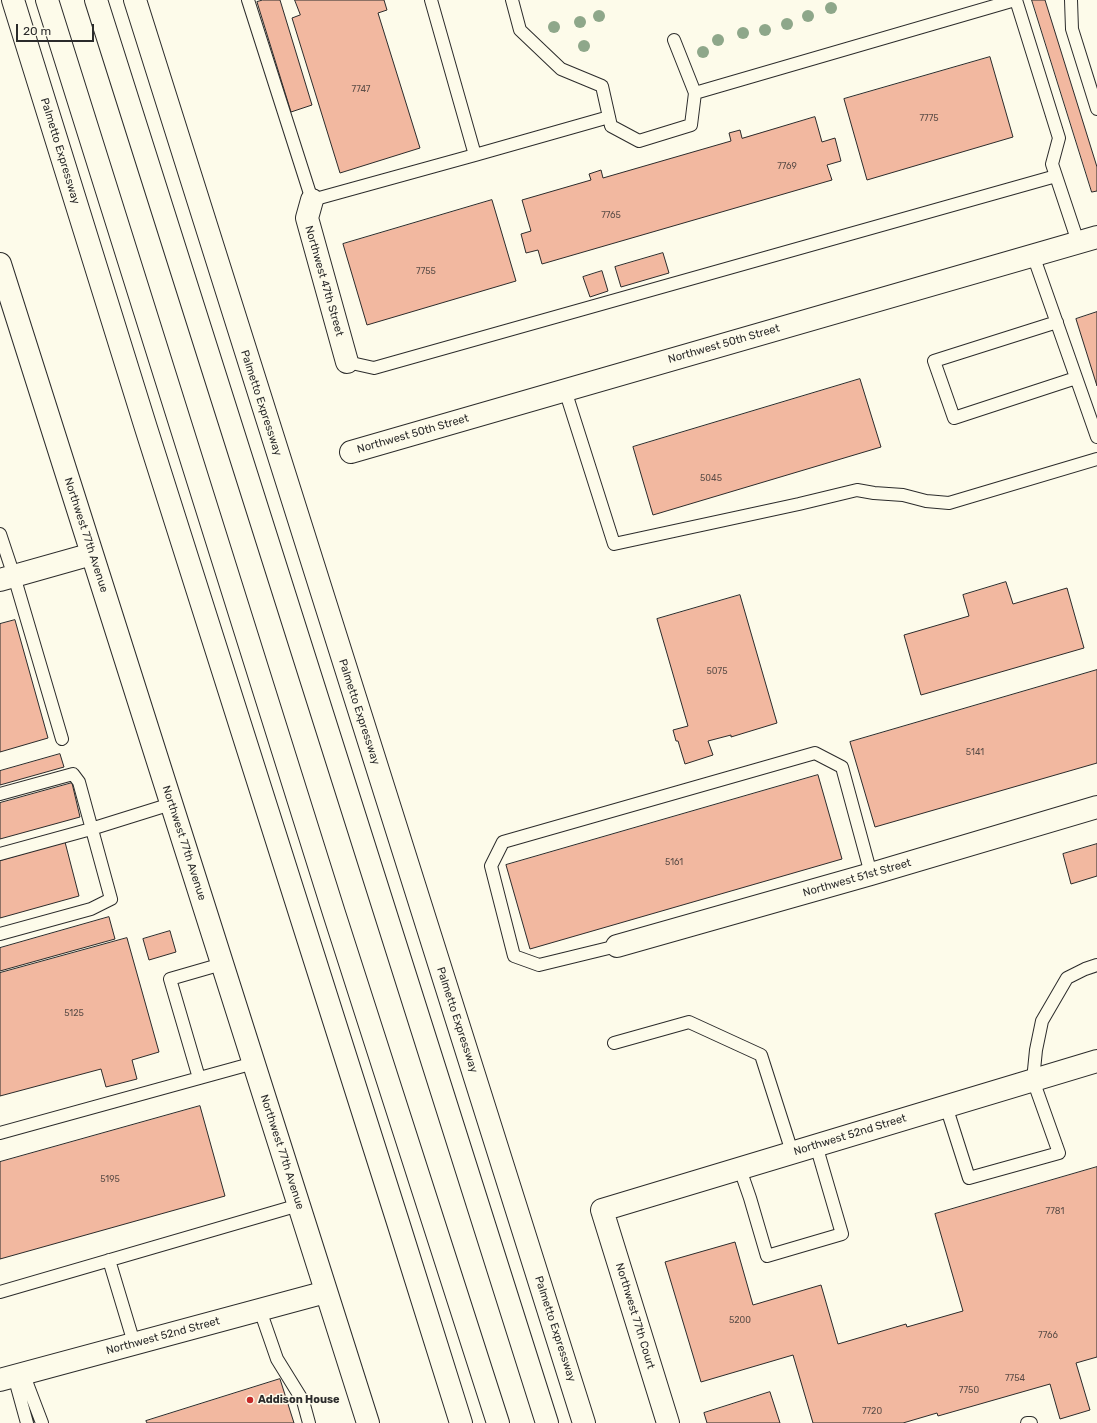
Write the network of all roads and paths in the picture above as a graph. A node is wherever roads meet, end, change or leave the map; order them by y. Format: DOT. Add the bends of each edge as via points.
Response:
graph roads {
  1 [pos="13,0"];
  2 [pos="47,0"];
  3 [pos="96,0"];
  4 [pos="135,0"];
  5 [pos="248,0"];
  6 [pos="431,0"];
  7 [pos="512,0"];
  8 [pos="1016,0"];
  9 [pos="1071,0"];
  10 [pos="674,40"];
  11 [pos="695,93"];
  12 [pos="1097,109"];
  13 [pos="609,117"];
  14 [pos="475,155"];
  15 [pos="1056,176"];
  16 [pos="312,200"];
  17 [pos="1087,239"];
  18 [pos="1033,255"];
  19 [pos="0,264"];
  20 [pos="1057,322"];
  21 [pos="347,362"];
  22 [pos="1076,378"];
  23 [pos="565,390"];
  24 [pos="1097,436"];
  25 [pos="351,452"];
  26 [pos="1097,459"];
  27 [pos="0,534"];
  28 [pos="92,554"];
  29 [pos="7,578"];
  30 [pos="62,739"];
  31 [pos="0,794"];
  32 [pos="171,804"];
  33 [pos="1097,807"];
  34 [pos="91,829"];
  35 [pos="0,854"];
  36 [pos="871,874"];
  37 [pos="0,934"];
  38 [pos="617,946"];
  39 [pos="222,964"];
  40 [pos="1097,965"];
  41 [pos="614,1043"];
  42 [pos="1097,1061"];
  43 [pos="254,1063"];
  44 [pos="199,1078"];
  45 [pos="1033,1080"];
  46 [pos="946,1106"];
  47 [pos="0,1133"];
  48 [pos="816,1145"];
  49 [pos="792,1152"];
  50 [pos="740,1169"];
  51 [pos="299,1206"];
  52 [pos="602,1210"];
  53 [pos="109,1260"];
  54 [pos="0,1292"];
  55 [pos="326,1292"];
  56 [pos="260,1310"];
  57 [pos="134,1343"];
  58 [pos="12,1376"];
  59 [pos="27,1423"];
  60 [pos="42,1423"];
  61 [pos="309,1423"];
  62 [pos="368,1423"];
  63 [pos="461,1423"];
  64 [pos="498,1423"];
  65 [pos="547,1423"];
  66 [pos="584,1423"];
  67 [pos="668,1423"];
  68 [pos="1027,1423"];
  69 [pos="1031,1423"];
  1 -- 63 [label="main road, Palmetto Expressway"];
  2 -- 64 [label="main road" via="332,906"];
  3 -- 65 [label="main road"];
  4 -- 66 [label="main road, Palmetto Expressway"];
  5 -- 16 [label="lane"];
  6 -- 14 [label="lane"];
  7 -- 13 [label="lane" via="520,30 561,69 602,86"];
  8 -- 11 [label="lane"];
  8 -- 15 [label="lane" via="1059,138 1052,164"];
  9 -- 12 [label="lane" via="1072,29"];
  10 -- 11 [label="lane"];
  11 -- 13 [label="lane" via="691,125 639,141 611,126"];
  13 -- 14 [label="lane"];
  14 -- 16 [label="lane"];
  15 -- 17 [label="lane"];
  15 -- 21 [label="lane" via="374,368"];
  16 -- 21 [label="main road, Northwest 47th Street" via="307,218"];
  17 -- 18 [label="main road, Northwest 50th Street"];
  18 -- 20 [label="lane"];
  18 -- 23 [label="main road, Northwest 50th Street"];
  19 -- 28 [label="main road, Northwest 77th Avenue"];
  20 -- 22 [label="lane"];
  20 -- 22 [label="lane" via="934,361 954,418"];
  22 -- 24 [label="lane"];
  23 -- 25 [label="main road, Northwest 50th Street"];
  23 -- 26 [label="lane" via="614,544 857,490 949,503"];
  27 -- 29 [label="lane"];
  28 -- 29 [label="main road"];
  28 -- 32 [label="main road, Northwest 77th Avenue"];
  29 -- 30 [label="lane"];
  31 -- 34 [label="lane" via="73,774 79,782"];
  32 -- 34 [label="lane"];
  32 -- 39 [label="main road, Northwest 77th Avenue"];
  33 -- 36 [label="main road, Northwest 51st Street"];
  34 -- 35 [label="lane"];
  34 -- 37 [label="lane" via="111,899 92,909"];
  36 -- 38 [label="main road, Northwest 51st Street"];
  36 -- 38 [label="lane" via="842,767 815,754 503,842 491,866 514,956 539,965"];
  39 -- 43 [label="main road, Northwest 77th Avenue"];
  39 -- 44 [label="lane" via="170,979"];
  40 -- 45 [label="lane" via="1067,978 1042,1020"];
  41 -- 49 [label="lane" via="689,1022 761,1055"];
  42 -- 45 [label="main road, Northwest 52nd Street"];
  43 -- 44 [label="lane"];
  43 -- 51 [label="main road, Northwest 77th Avenue"];
  44 -- 47 [label="lane"];
  45 -- 46 [label="main road, Northwest 52nd Street"];
  45 -- 46 [label="lane" via="1059,1153 969,1178"];
  46 -- 48 [label="main road, Northwest 52nd Street"];
  48 -- 49 [label="main road, Northwest 52nd Street"];
  48 -- 50 [label="lane" via="842,1234 767,1256"];
  49 -- 50 [label="main road, Northwest 52nd Street"];
  50 -- 52 [label="main road, Northwest 52nd Street"];
  51 -- 53 [label="lane"];
  51 -- 55 [label="main road, Northwest 77th Avenue"];
  52 -- 67 [label="main road, Northwest 77th Court"];
  53 -- 54 [label="lane"];
  53 -- 57 [label="lane"];
  55 -- 56 [label="main road, Northwest 52nd Street"];
  55 -- 62 [label="main road, Northwest 77th Avenue"];
  56 -- 57 [label="main road, Northwest 52nd Street"];
  56 -- 61 [label="lane" via="277,1359 303,1400"];
  57 -- 58 [label="main road, Northwest 52nd Street"];
  58 -- 59 [label="lane"];
  58 -- 60 [label="lane"];
  68 -- 69 [label="lane"];
}
